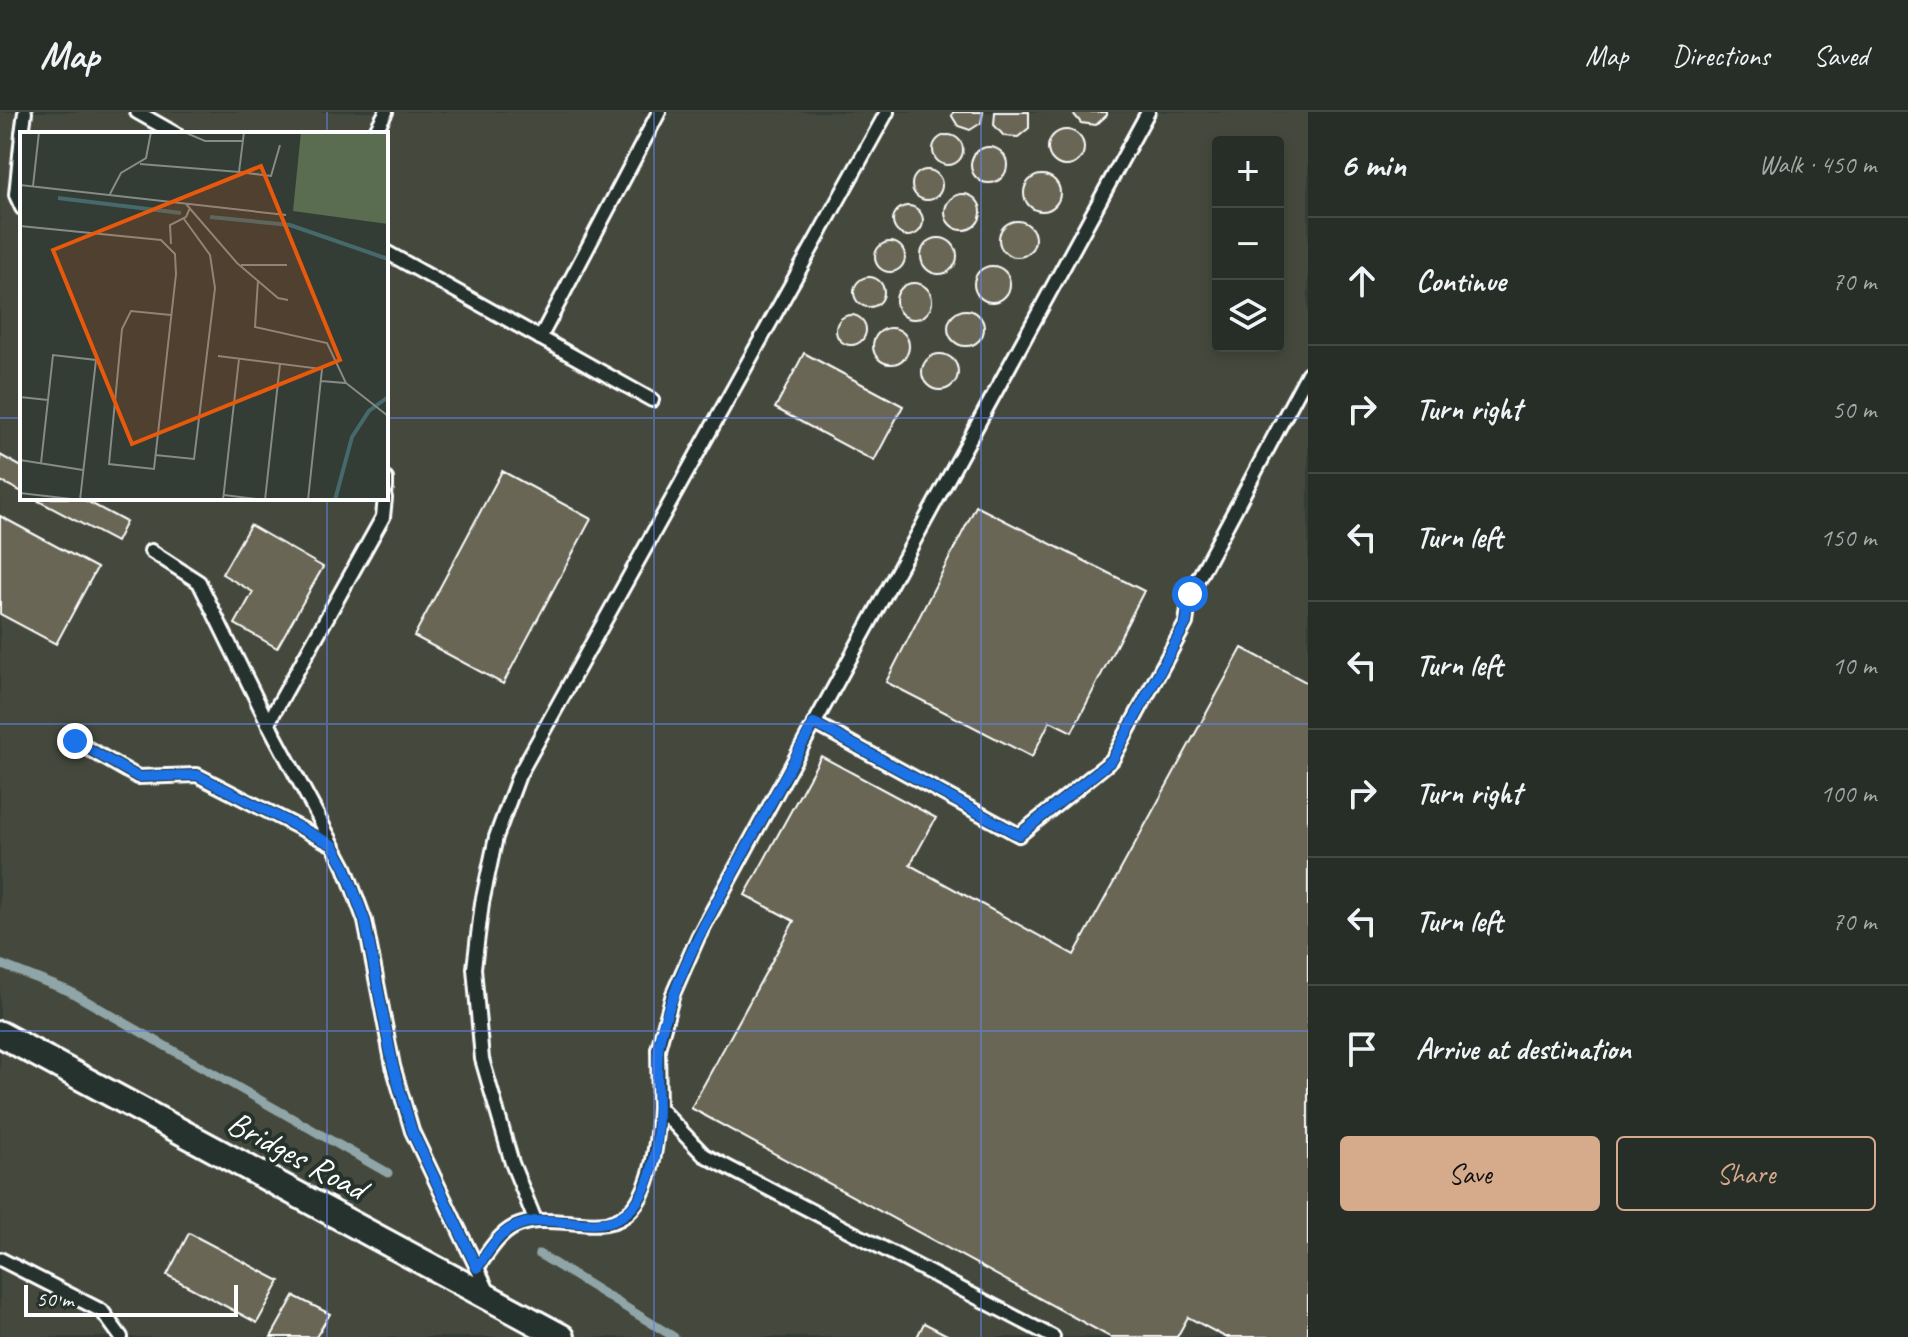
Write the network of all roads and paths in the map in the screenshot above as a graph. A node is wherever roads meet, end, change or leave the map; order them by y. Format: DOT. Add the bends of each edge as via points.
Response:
graph roads {
  1 [pos="25,112"];
  2 [pos="137,112"];
  3 [pos="386,112"];
  4 [pos="659,112"];
  5 [pos="887,112"];
  6 [pos="1148,112"];
  7 [pos="22,132"];
  8 [pos="172,132"];
  9 [pos="375,132"];
  10 [pos="20,155"];
  11 [pos="20,204"];
  12 [pos="388,253"];
  13 [pos="540,338"];
  14 [pos="1308,373"];
  15 [pos="652,400"];
  16 [pos="385,500"];
  17 [pos="151,551"];
  18 [pos="268,723"];
  19 [pos="814,723"];
  20 [pos="75,741"];
  21 [pos="333,845"];
  22 [pos="0,1034"];
  23 [pos="659,1108"];
  24 [pos="535,1220"];
  25 [pos="0,1259"];
  26 [pos="477,1268"];
  27 [pos="492,1299"];
  28 [pos="121,1337"];
  29 [pos="562,1337"];
  30 [pos="1053,1337"];
  1 -- 7 [label="lane"];
  2 -- 8 [label="lane"];
  3 -- 9 [label="lane"];
  4 -- 13 [label="lane"];
  5 -- 24 [label="lane" via="519,775 496,837 474,968 482,1059 512,1163"];
  6 -- 19 [label="lane"];
  10 -- 11 [label="lane"];
  12 -- 13 [label="lane"];
  13 -- 15 [label="lane"];
  14 -- 19 [label="lane" via="1190,594 1186,623 1112,760 1019,835"];
  16 -- 18 [label="lane" via="383,517"];
  17 -- 18 [label="lane" via="199,582"];
  18 -- 21 [label="lane"];
  19 -- 23 [label="lane" via="698,937 673,994 658,1049"];
  20 -- 21 [label="lane" via="138,777 197,775"];
  21 -- 26 [label="lane" via="365,921 393,1066 412,1131"];
  22 -- 27 [label="street, Bridges Road"];
  23 -- 24 [label="lane" via="650,1177 625,1215 608,1223"];
  23 -- 30 [label="lane" via="704,1155"];
  24 -- 26 [label="lane" via="504,1233"];
  25 -- 28 [label="lane" via="102,1311"];
  26 -- 27 [label="lane"];
  27 -- 29 [label="street, Bridges Road"];
}
